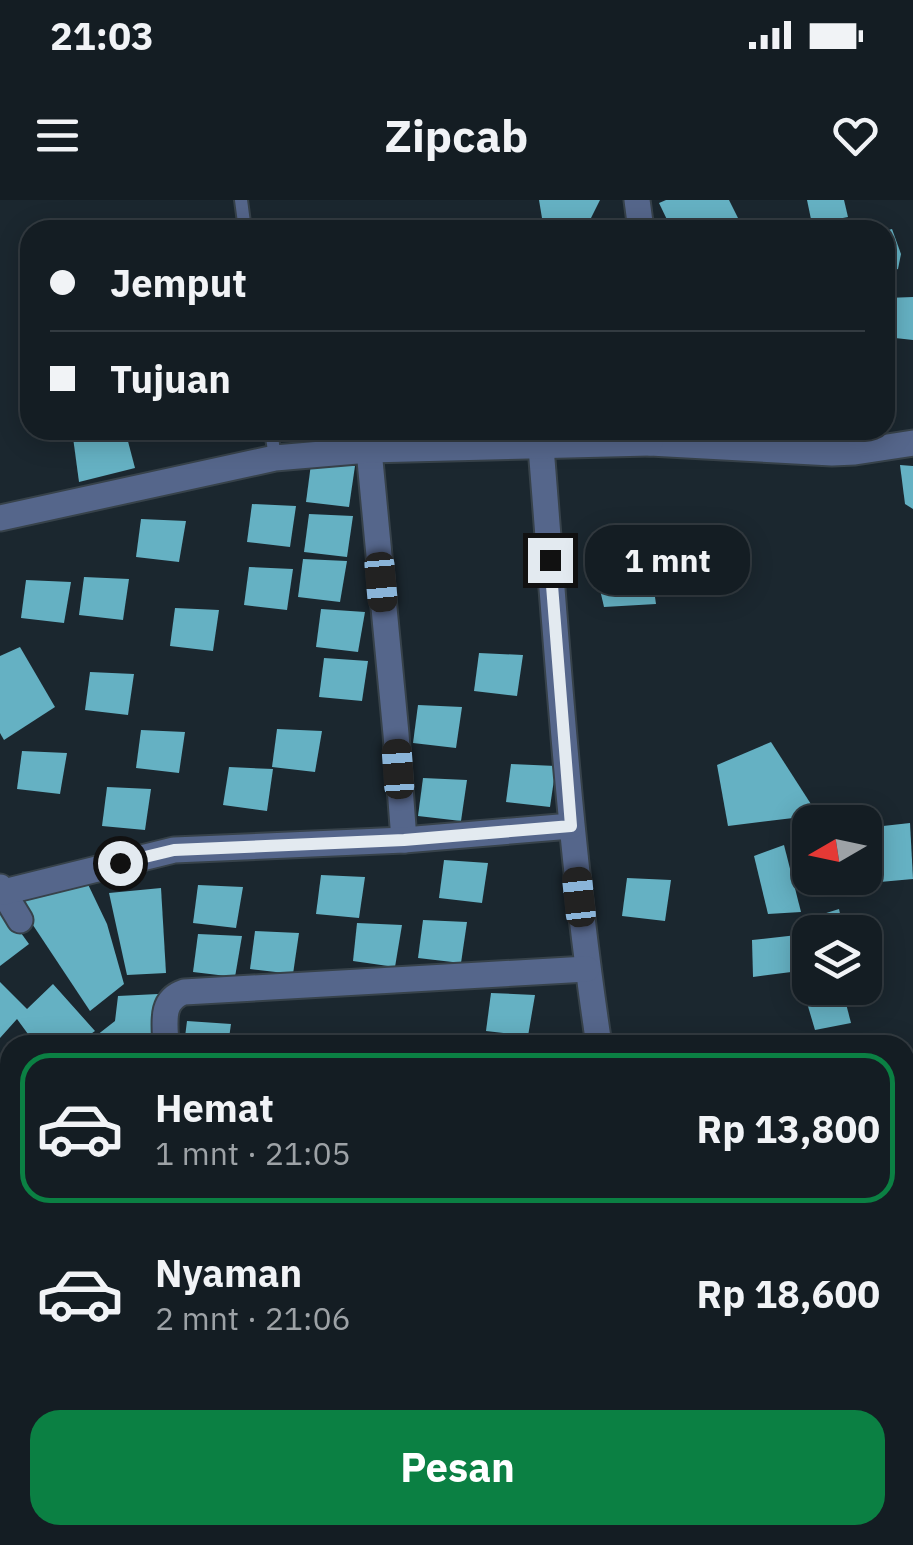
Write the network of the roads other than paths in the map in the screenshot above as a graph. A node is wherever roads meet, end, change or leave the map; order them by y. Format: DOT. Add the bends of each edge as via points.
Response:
graph roads {
  1 [pos="272,440"];
  2 [pos="606,440"];
  3 [pos="693,440"];
  4 [pos="913,443"];
  5 [pos="541,446"];
  6 [pos="369,450"];
  7 [pos="275,458"];
  8 [pos="0,518"];
  9 [pos="571,826"];
  10 [pos="404,840"];
  11 [pos="2,890"];
  12 [pos="20,920"];
  13 [pos="587,969"];
  14 [pos="166,1035"];
  15 [pos="597,1035"];
  1 -- 7 [label="lane"];
  2 -- 5 [label="street"];
  3 -- 4 [label="street" via="832,453"];
  5 -- 6 [label="street"];
  5 -- 9 [label="street"];
  6 -- 7 [label="street"];
  6 -- 10 [label="street"];
  7 -- 8 [label="street"];
  9 -- 10 [label="street"];
  9 -- 13 [label="street"];
  10 -- 11 [label="street" via="174,850"];
  11 -- 12 [label="street"];
  13 -- 14 [label="street" via="184,992 166,1010"];
  13 -- 15 [label="street"];
}
